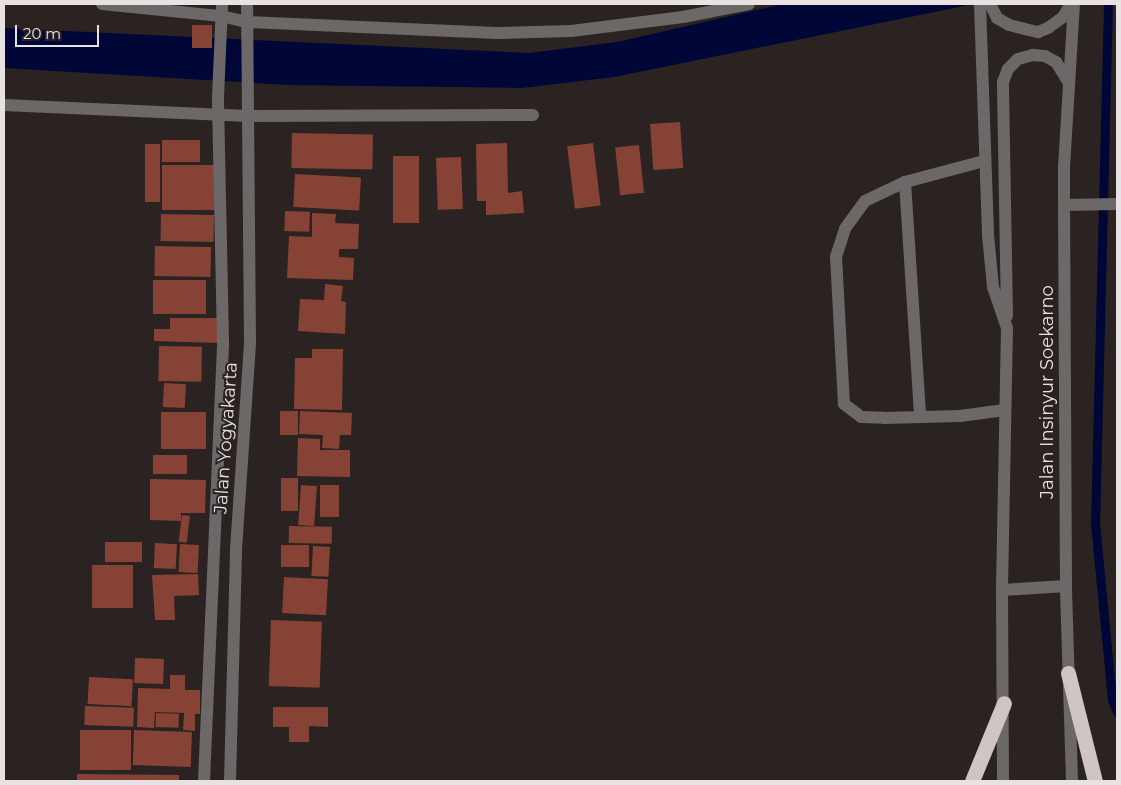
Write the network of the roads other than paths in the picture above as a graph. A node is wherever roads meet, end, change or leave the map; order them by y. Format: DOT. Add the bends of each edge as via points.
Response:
graph roads {
  1 [pos="102,4"];
  2 [pos="246,4"];
  3 [pos="749,4"];
  4 [pos="980,4"];
  5 [pos="990,4"];
  6 [pos="1073,4"];
  7 [pos="222,10"];
  8 [pos="246,22"];
  9 [pos="1069,83"];
  10 [pos="4,105"];
  11 [pos="218,114"];
  12 [pos="533,115"];
  13 [pos="248,116"];
  14 [pos="984,161"];
  15 [pos="906,182"];
  16 [pos="1114,204"];
  17 [pos="1064,205"];
  18 [pos="1007,328"];
  19 [pos="1005,410"];
  20 [pos="920,417"];
  21 [pos="1066,586"];
  22 [pos="1002,590"];
  23 [pos="1068,673"];
  24 [pos="1004,703"];
  25 [pos="204,781"];
  26 [pos="230,781"];
  27 [pos="972,781"];
  28 [pos="1003,781"];
  29 [pos="1072,781"];
  30 [pos="1094,781"];
  1 -- 7 [label="street"];
  2 -- 8 [label="street, Jalan Yogyakarta"];
  3 -- 8 [label="street" via="682,17 541,33"];
  4 -- 14 [label="street"];
  5 -- 6 [label="street" via="997,18 1038,32 1063,17"];
  6 -- 9 [label="street, Jalan Insinyur Soekarno"];
  7 -- 8 [label="street"];
  7 -- 11 [label="street"];
  8 -- 13 [label="street, Jalan Yogyakarta"];
  9 -- 17 [label="street, Jalan Insinyur Soekarno"];
  9 -- 18 [label="street" via="1056,62 1034,55 1018,59 1008,69 1003,82"];
  10 -- 11 [label="street"];
  11 -- 13 [label="street"];
  11 -- 25 [label="street" via="223,341"];
  12 -- 13 [label="street"];
  13 -- 26 [label="street, Jalan Yogyakarta" via="250,342 236,549"];
  14 -- 15 [label="street"];
  14 -- 18 [label="street" via="993,287"];
  15 -- 20 [label="street"];
  15 -- 20 [label="street" via="865,201 845,229 836,256 844,404 861,417"];
  16 -- 17 [label="street"];
  17 -- 21 [label="street, Jalan Insinyur Soekarno"];
  18 -- 19 [label="street"];
  19 -- 20 [label="street"];
  19 -- 22 [label="street"];
  21 -- 22 [label="street"];
  21 -- 23 [label="street, Jalan Insinyur Soekarno"];
  22 -- 24 [label="street"];
  23 -- 29 [label="street, Jalan Insinyur Soekarno"];
  23 -- 30 [label="highway"];
  24 -- 27 [label="highway"];
  24 -- 28 [label="street"];
}
